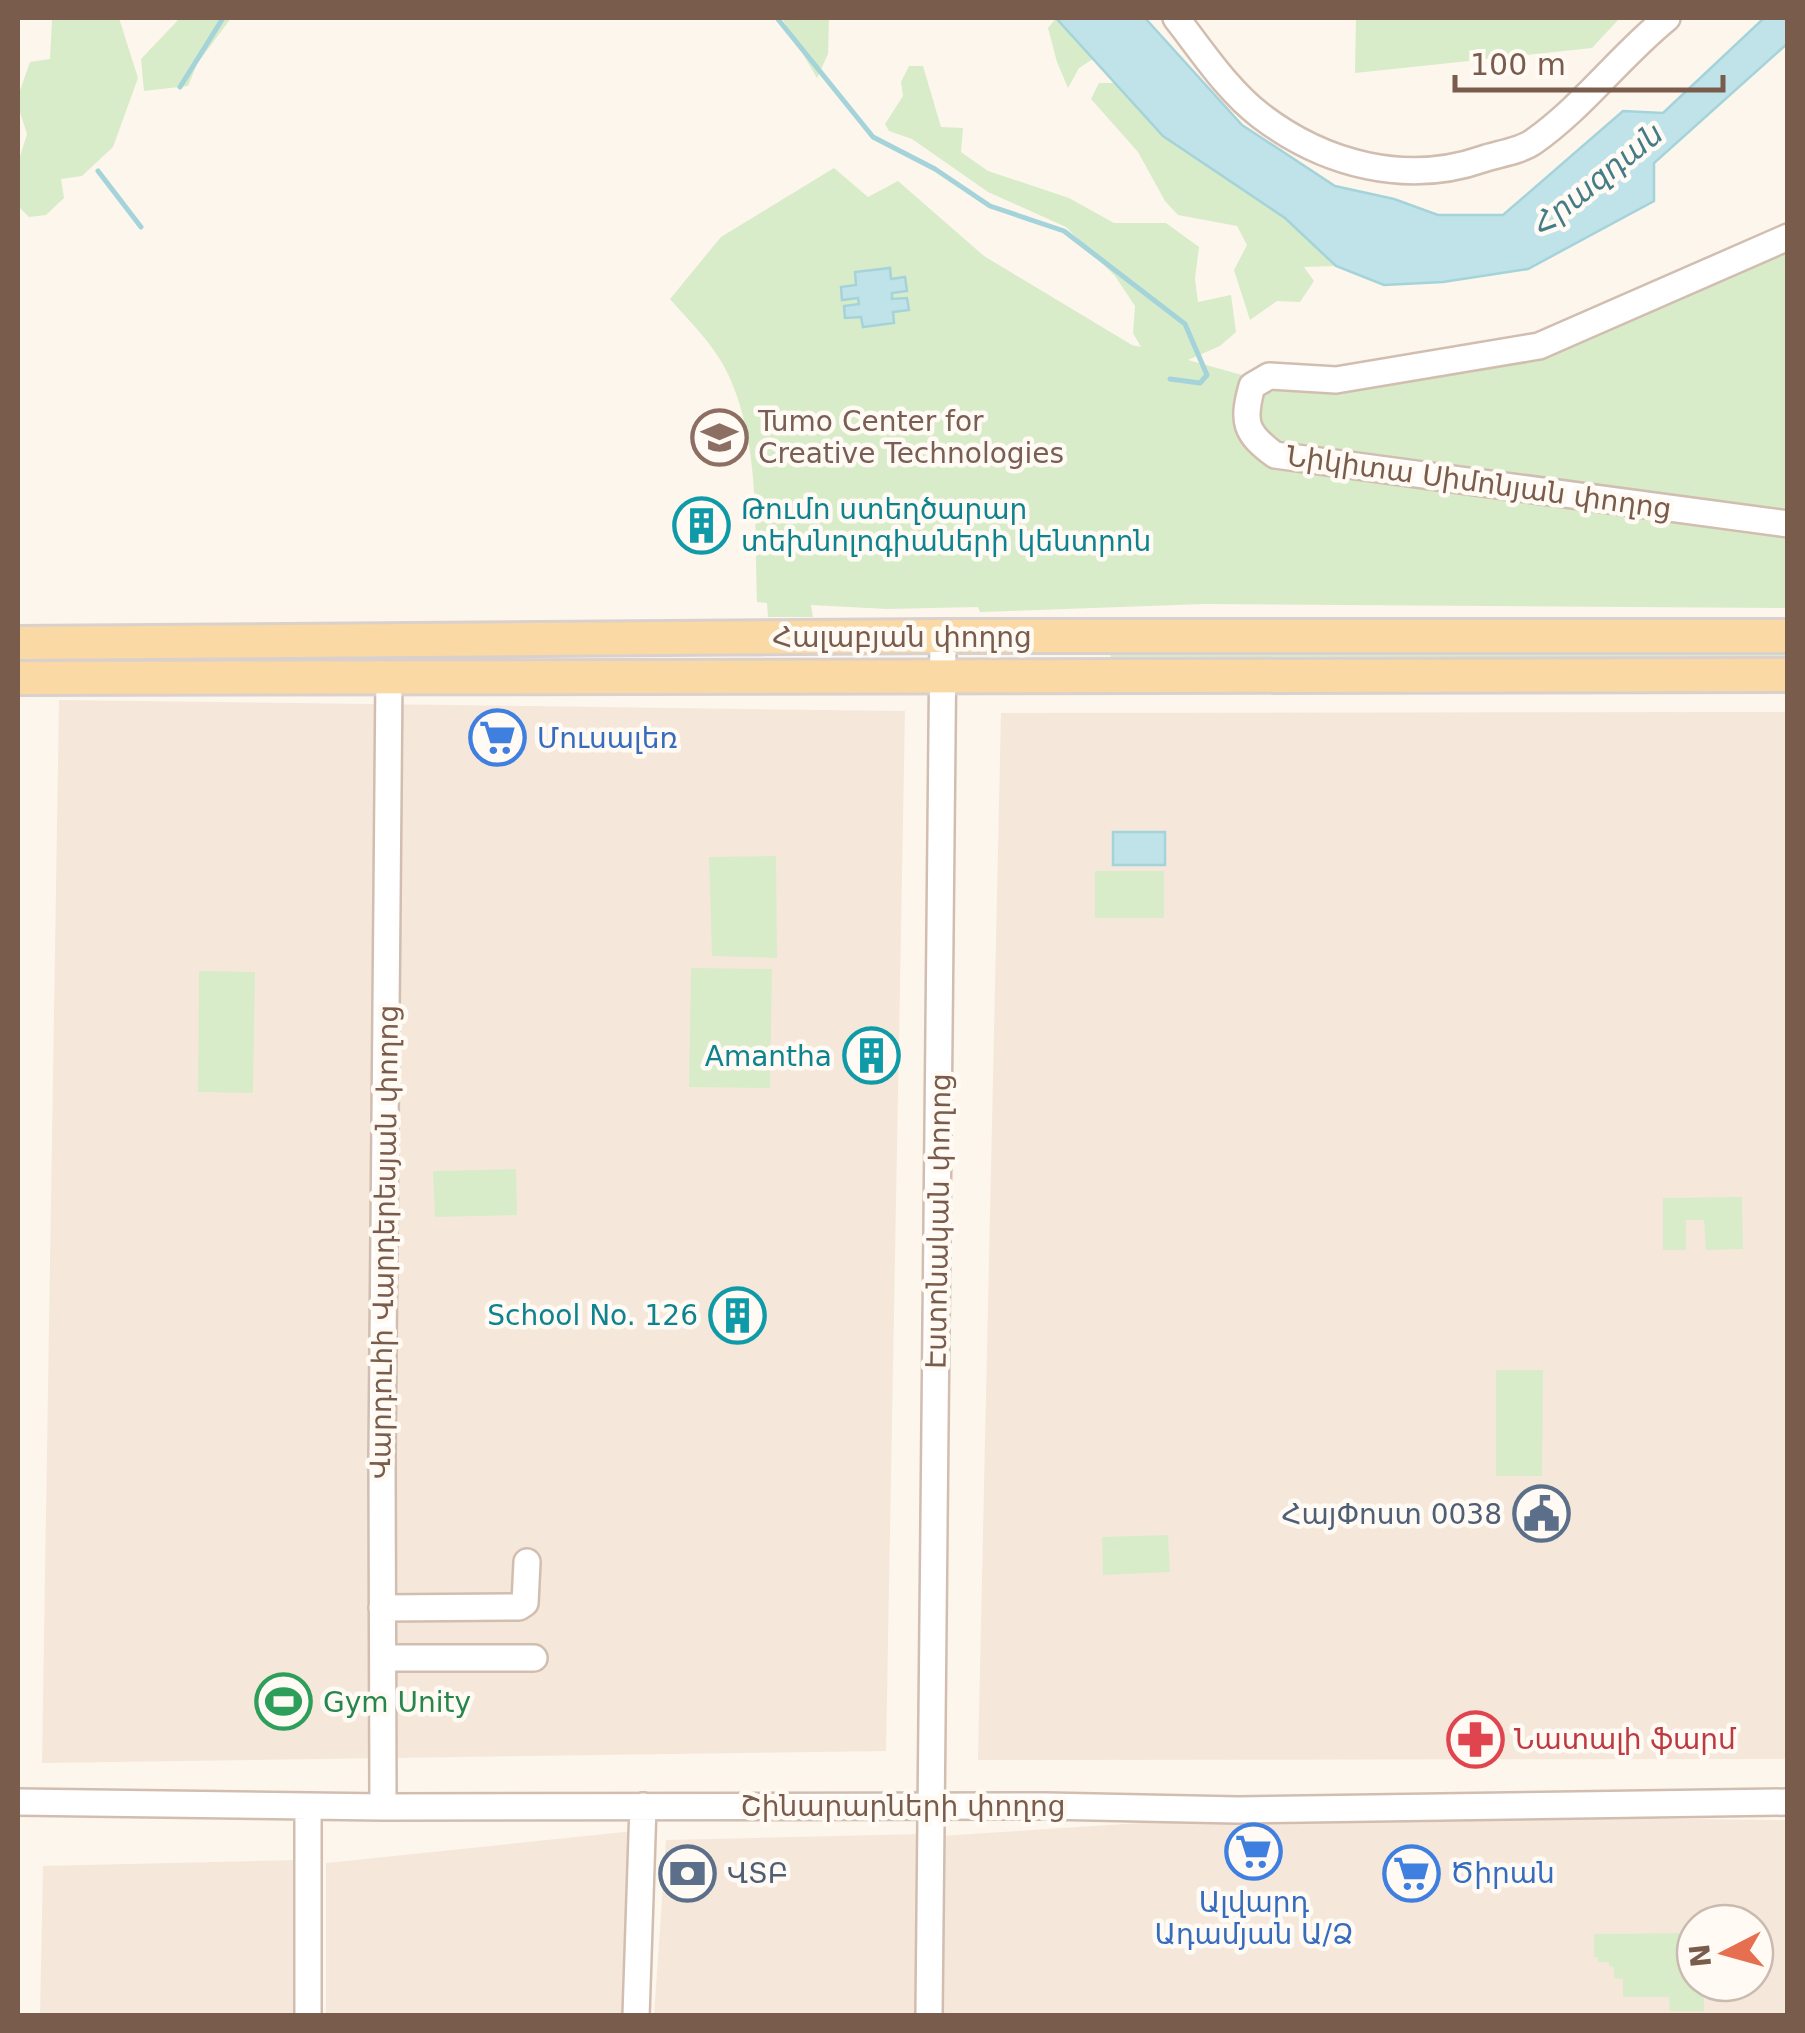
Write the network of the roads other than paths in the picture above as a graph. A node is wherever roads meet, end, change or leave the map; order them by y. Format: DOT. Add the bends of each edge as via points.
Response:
graph roads {
  1 [pos="1176,18"];
  2 [pos="1667,18"];
  3 [pos="1788,237"];
  4 [pos="1788,524"];
  5 [pos="943,636"];
  6 [pos="1788,636"];
  7 [pos="18,642"];
  8 [pos="18,661"];
  9 [pos="1788,675"];
  10 [pos="389,676"];
  11 [pos="18,678"];
  12 [pos="944,678"];
  13 [pos="527,1562"];
  14 [pos="382,1608"];
  15 [pos="384,1658"];
  16 [pos="534,1658"];
  17 [pos="18,1802"];
  18 [pos="1788,1802"];
  19 [pos="308,1806"];
  20 [pos="643,1806"];
  21 [pos="930,1806"];
  22 [pos="383,1807"];
  23 [pos="308,2016"];
  24 [pos="636,2016"];
  25 [pos="929,2016"];
  1 -- 2 [label="street" via="1259,115 1305,143 1404,173 1458,168 1530,145"];
  3 -- 4 [label="street, Նիկիտա Սիմոնյան փողոց" via="1539,346 1336,380 1270,376 1252,386 1246,416 1254,440 1275,456"];
  5 -- 6 [label="main road, Հալաբյան փողոց"];
  5 -- 7 [label="main road, Հալաբյան փողոց"];
  5 -- 12 [label="street, Էստոնական փողոց"];
  7 -- 8 [label="main road"];
  9 -- 12 [label="main road, Հալաբյան փողոց"];
  10 -- 11 [label="main road, Հալաբյան փողոց"];
  10 -- 12 [label="main road, Հալաբյան փողոց"];
  10 -- 14 [label="street, Վարդուհի Վարդերեսյան փողոց"];
  12 -- 21 [label="street, Էստոնական փողոց"];
  13 -- 14 [label="street" via="524,1603 518,1607"];
  14 -- 15 [label="street, Վարդուհի Վարդերեսյան փողոց"];
  15 -- 16 [label="street"];
  15 -- 22 [label="street, Վարդուհի Վարդերեսյան փողոց"];
  17 -- 19 [label="street, Շինարարների փողոց"];
  18 -- 21 [label="street, Շինարարների փողոց" via="1347,1810"];
  19 -- 22 [label="street, Շինարարների փողոց"];
  19 -- 23 [label="street"];
  20 -- 21 [label="street, Շինարարների փողոց"];
  20 -- 22 [label="street, Շինարարների փողոց"];
  20 -- 24 [label="street"];
  21 -- 25 [label="street, Էստոնական փողոց"];
}
